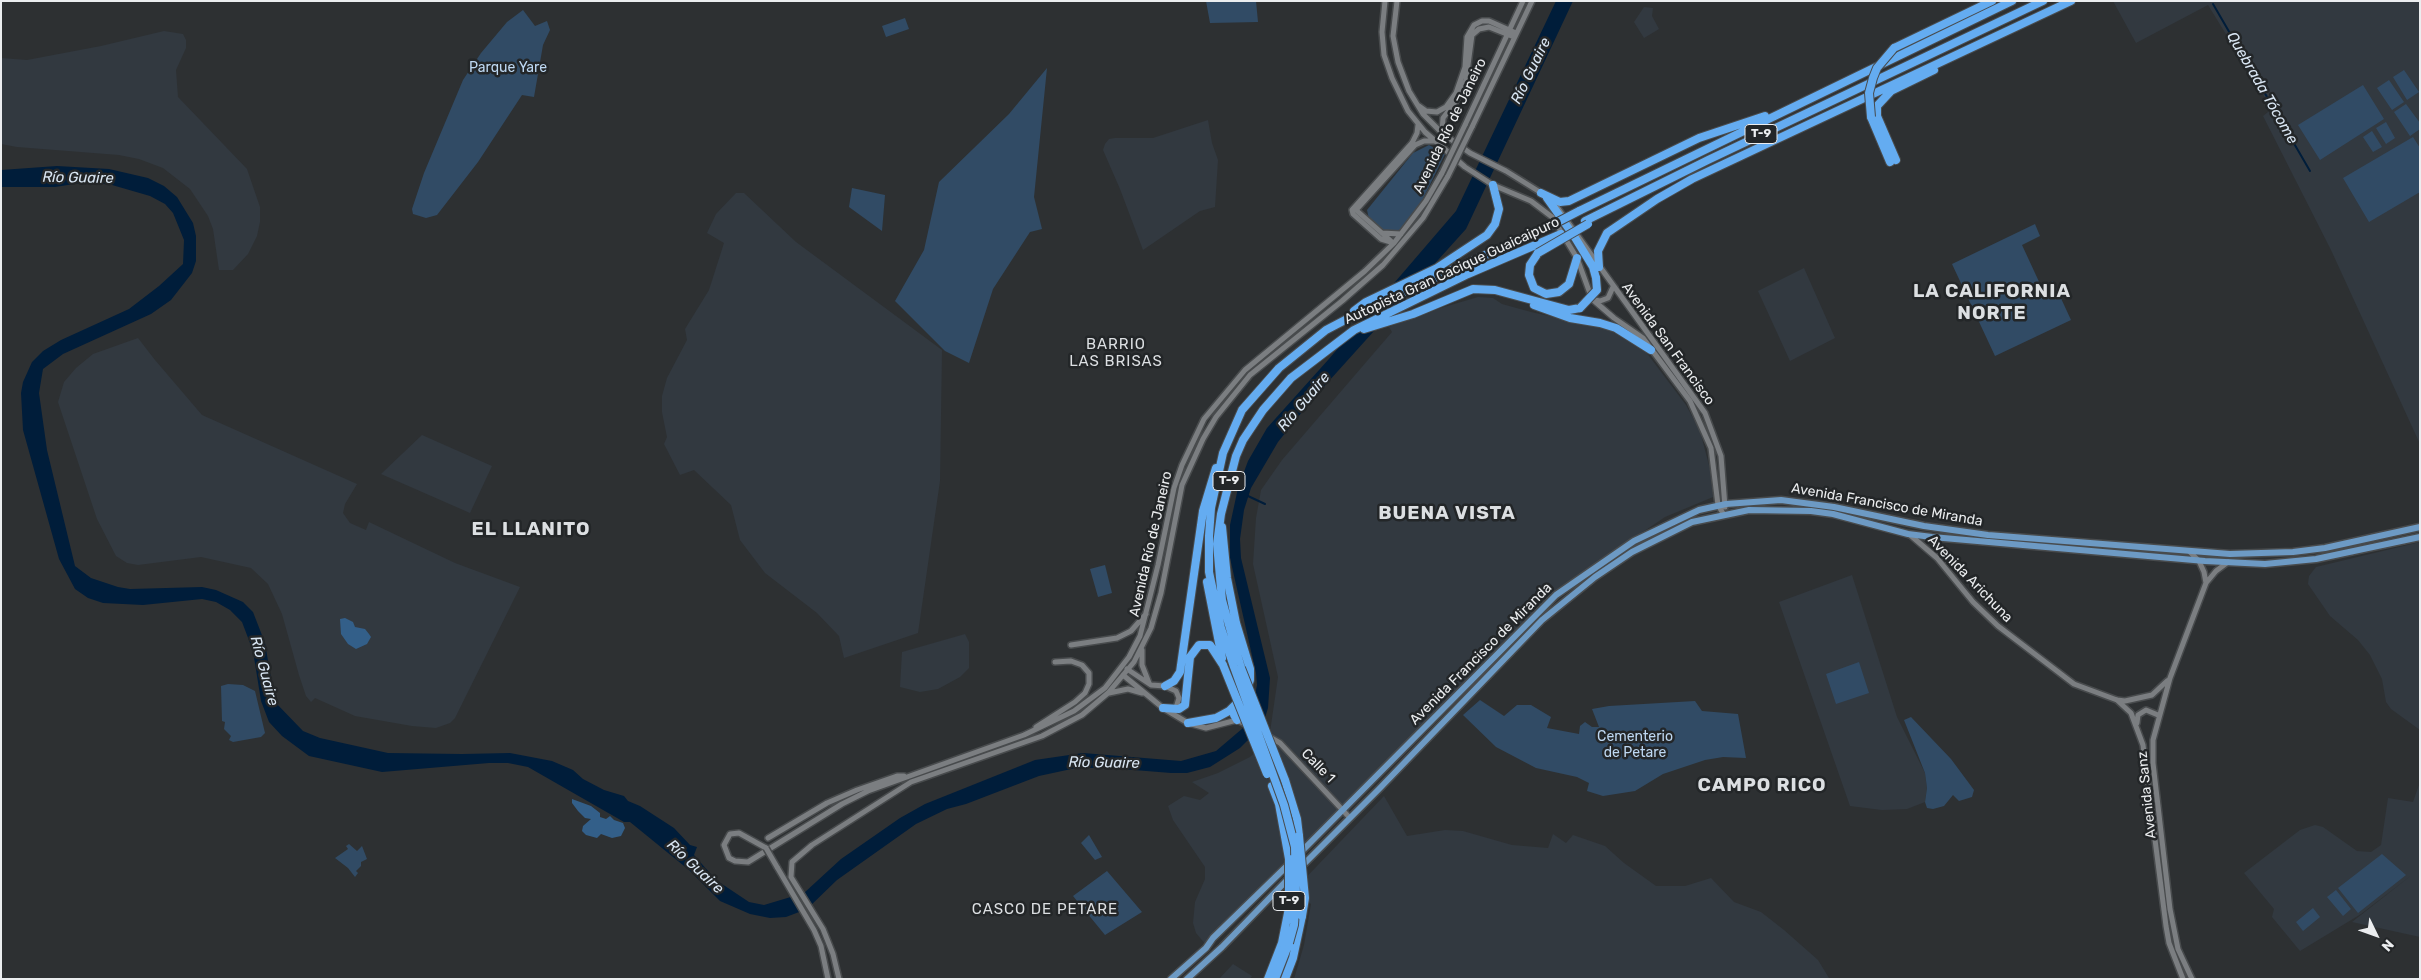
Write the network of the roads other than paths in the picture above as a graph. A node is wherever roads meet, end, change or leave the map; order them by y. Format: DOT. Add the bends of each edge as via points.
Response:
graph roads {
  1 [pos="1385,1"];
  2 [pos="1397,1"];
  3 [pos="1523,1"];
  4 [pos="1532,1"];
  5 [pos="1992,1"];
  6 [pos="2012,1"];
  7 [pos="2043,1"];
  8 [pos="2071,1"];
  9 [pos="1517,13"];
  10 [pos="1493,25"];
  11 [pos="1508,32"];
  12 [pos="1515,35"];
  13 [pos="1502,45"];
  14 [pos="1417,104"];
  15 [pos="1795,106"];
  16 [pos="1418,124"];
  17 [pos="1442,133"];
  18 [pos="1434,141"];
  19 [pos="1493,185"];
  20 [pos="1544,196"];
  21 [pos="1587,223"];
  22 [pos="1381,233"];
  23 [pos="1401,234"];
  24 [pos="1381,239"];
  25 [pos="1394,243"];
  26 [pos="1400,248"];
  27 [pos="1380,257"];
  28 [pos="1577,258"];
  29 [pos="1383,265"];
  30 [pos="1599,267"];
  31 [pos="1613,287"];
  32 [pos="1522,298"];
  33 [pos="1592,299"];
  34 [pos="1367,305"];
  35 [pos="1350,332"];
  36 [pos="1651,350"];
  37 [pos="1222,453"];
  38 [pos="1726,504"];
  39 [pos="1718,505"];
  40 [pos="1221,514"];
  41 [pos="1724,515"];
  42 [pos="2420,527"];
  43 [pos="1908,534"];
  44 [pos="2420,537"];
  45 [pos="2186,550"];
  46 [pos="2199,560"];
  47 [pos="2230,561"];
  48 [pos="1209,572"];
  49 [pos="2206,583"];
  50 [pos="1148,612"];
  51 [pos="1071,645"];
  52 [pos="1142,647"];
  53 [pos="1055,662"];
  54 [pos="1223,664"];
  55 [pos="1123,666"];
  56 [pos="1237,668"];
  57 [pos="1129,670"];
  58 [pos="1118,672"];
  59 [pos="1124,676"];
  60 [pos="2170,678"];
  61 [pos="1149,684"];
  62 [pos="1165,686"];
  63 [pos="1108,693"];
  64 [pos="1149,697"];
  65 [pos="2117,700"];
  66 [pos="1235,706"];
  67 [pos="1163,708"];
  68 [pos="1175,708"];
  69 [pos="2158,715"];
  70 [pos="1179,718"];
  71 [pos="1237,720"];
  72 [pos="1188,723"];
  73 [pos="2137,724"];
  74 [pos="1024,735"];
  75 [pos="907,776"];
  76 [pos="1345,810"];
  77 [pos="1356,812"];
  78 [pos="1350,818"];
  79 [pos="768,838"];
  80 [pos="1286,943"];
  81 [pos="828,979"];
  82 [pos="839,979"];
  83 [pos="1171,979"];
  84 [pos="1187,979"];
  85 [pos="1268,979"];
  86 [pos="1275,979"];
  87 [pos="1285,979"];
  88 [pos="2182,979"];
  89 [pos="2192,979"];
  1 -- 16 [label="street, Avenida San Francisco" via="1382,21 1384,55 1396,87"];
  2 -- 14 [label="street, Avenida San Francisco" via="1393,28 1396,54"];
  3 -- 9 [label="street, Avenida Río de Janeiro"];
  4 -- 12 [label="street, Avenida Río de Janeiro"];
  5 -- 8 [label="highway, bridge" via="1894,48 1877,68 1869,93 1871,117 1893,161 1875,112 1886,95"];
  6 -- 15 [label="highway, Autopista Gran Cacique Guaicaipuro / T-9"];
  7 -- 21 [label="highway, Autopista Gran Cacique Guaicaipuro / T-9" via="1717,155"];
  8 -- 30 [label="highway" via="1692,179 1607,233 1599,245"];
  9 -- 10 [label="street" via="1505,23"];
  9 -- 11 [label="street, Avenida Río de Janeiro"];
  10 -- 11 [label="street"];
  10 -- 13 [label="street"];
  10 -- 14 [label="street" via="1482,21 1469,32 1462,82 1446,106 1434,112 1426,111"];
  10 -- 17 [label="street" via="1472,35 1468,74 1459,96 1445,113"];
  11 -- 12 [label="street"];
  11 -- 13 [label="street, Avenida Río de Janeiro"];
  12 -- 26 [label="street, Avenida Río de Janeiro, bridge" via="1448,176"];
  13 -- 23 [label="street, Avenida Río de Janeiro, bridge" via="1442,173"];
  14 -- 17 [label="street, Avenida San Francisco"];
  15 -- 20 [label="highway" via="1699,138 1569,201 1560,202"];
  15 -- 34 [label="highway, Autopista Gran Cacique Guaicaipuro / T-9, bridge" via="1552,225 1427,282"];
  16 -- 18 [label="street, Avenida San Francisco"];
  16 -- 24 [label="street" via="1412,143 1352,210"];
  17 -- 20 [label="street, Avenida San Francisco" via="1470,154 1506,171"];
  18 -- 19 [label="street, Avenida San Francisco"];
  18 -- 22 [label="street" via="1416,145 1356,210"];
  19 -- 28 [label="street, Avenida San Francisco" via="1522,196 1544,210 1561,229"];
  19 -- 34 [label="highway" via="1499,209 1491,230 1475,245 1437,268"];
  20 -- 30 [label="street, Avenida San Francisco" via="1560,210"];
  20 -- 32 [label="highway, bridge" via="1593,267 1597,290 1580,308 1569,310"];
  21 -- 28 [label="highway, bridge" via="1538,253 1530,265 1529,278 1534,288 1546,294 1559,292 1569,284"];
  21 -- 35 [label="highway, Autopista Gran Cacique Guaicaipuro / T-9"];
  22 -- 23 [label="street"];
  22 -- 25 [label="street"];
  23 -- 25 [label="street, Avenida Río de Janeiro"];
  24 -- 25 [label="street"];
  24 -- 27 [label="street"];
  25 -- 26 [label="street"];
  25 -- 27 [label="street, Avenida Río de Janeiro"];
  25 -- 29 [label="street"];
  26 -- 29 [label="street, Avenida Río de Janeiro"];
  27 -- 50 [label="street, Avenida Río de Janeiro" via="1245,370 1204,419 1174,488"];
  28 -- 33 [label="street, Avenida San Francisco"];
  29 -- 52 [label="street, Avenida Río de Janeiro" via="1250,375 1209,427 1182,485 1161,593"];
  30 -- 31 [label="street, Avenida San Francisco"];
  31 -- 33 [label="street" via="1604,300"];
  31 -- 38 [label="street, Avenida San Francisco" via="1705,413 1721,456"];
  32 -- 35 [label="highway" via="1495,290 1472,289 1395,319"];
  32 -- 36 [label="highway" via="1556,314 1616,328"];
  33 -- 36 [label="street, Avenida San Francisco" via="1638,334"];
  34 -- 37 [label="highway, Autopista Gran Cacique Guaicaipuro / T-9" via="1312,339 1263,383 1242,410"];
  35 -- 40 [label="highway, Autopista Gran Cacique Guaicaipuro / T-9" via="1291,378 1252,426 1236,456"];
  36 -- 39 [label="street, Avenida San Francisco" via="1690,401 1707,434 1714,462"];
  37 -- 48 [label="highway, Autopista Gran Cacique Guaicaipuro / T-9" via="1211,508"];
  37 -- 62 [label="highway" via="1203,511 1180,672"];
  38 -- 39 [label="main road, Avenida Francisco de Miranda"];
  38 -- 41 [label="street, Avenida San Francisco"];
  38 -- 45 [label="main road, Avenida Francisco de Miranda" via="1781,500 1988,535"];
  39 -- 41 [label="street, Avenida San Francisco"];
  39 -- 76 [label="main road, Avenida Francisco de Miranda" via="1658,528 1564,589 1541,608"];
  40 -- 56 [label="highway, Autopista Gran Cacique Guaicaipuro / T-9" via="1217,544 1219,575"];
  40 -- 66 [label="highway" via="1227,578 1251,674 1246,690"];
  41 -- 43 [label="main road, Avenida Francisco de Miranda" via="1757,510 1811,511"];
  41 -- 77 [label="main road, Avenida Francisco de Miranda" via="1692,522 1650,541 1576,591 1536,627"];
  42 -- 45 [label="main road, Avenida Francisco de Miranda" via="2294,552 2230,554"];
  43 -- 46 [label="main road, Avenida Francisco de Miranda"];
  43 -- 65 [label="street, Avenida Arichuna" via="1937,558 1980,609 2022,646 2074,684"];
  44 -- 47 [label="main road, Avenida Francisco de Miranda" via="2300,561 2265,564"];
  45 -- 46 [label="street"];
  46 -- 47 [label="main road, Avenida Francisco de Miranda"];
  46 -- 49 [label="street"];
  47 -- 49 [label="street" via="2221,565"];
  48 -- 54 [label="highway, Autopista Gran Cacique Guaicaipuro / T-9" via="1207,586"];
  48 -- 56 [label="highway, Autopista Gran Cacique Guaicaipuro / T-9" via="1221,628"];
  49 -- 60 [label="street, Avenida Sanz"];
  50 -- 51 [label="street" via="1131,631 1117,638"];
  50 -- 55 [label="street, Avenida Río de Janeiro" via="1140,636"];
  52 -- 57 [label="street, Avenida Río de Janeiro"];
  52 -- 61 [label="street" via="1142,666"];
  53 -- 74 [label="street" via="1071,661 1085,667 1090,676 1088,689 1075,702"];
  54 -- 68 [label="highway" via="1210,646 1196,646 1190,658 1186,703 1182,708"];
  54 -- 80 [label="highway, Autopista Gran Cacique Guaicaipuro / T-9, bridge" via="1279,804 1290,874"];
  55 -- 57 [label="street"];
  55 -- 58 [label="street, Avenida Río de Janeiro"];
  56 -- 80 [label="highway, Autopista Gran Cacique Guaicaipuro / T-9, bridge" via="1295,847 1294,925"];
  56 -- 87 [label="highway, Autopista Gran Cacique Guaicaipuro / T-9, bridge" via="1285,780 1297,819 1305,898 1293,958"];
  57 -- 59 [label="street, Avenida Río de Janeiro"];
  57 -- 61 [label="street"];
  58 -- 59 [label="street"];
  58 -- 74 [label="street, Avenida Río de Janeiro" via="1105,688 1074,711"];
  59 -- 63 [label="street, Avenida Río de Janeiro"];
  59 -- 64 [label="street"];
  60 -- 65 [label="street" via="2152,695 2135,700"];
  60 -- 69 [label="street, Avenida Sanz"];
  61 -- 62 [label="street"];
  62 -- 68 [label="street" via="1179,695"];
  63 -- 64 [label="street" via="1128,689"];
  63 -- 82 [label="street, Avenida Río de Janeiro" via="1082,715 1042,736 911,782 798,856 791,865 791,877 823,929"];
  64 -- 67 [label="street"];
  65 -- 73 [label="street, Avenida Sanz" via="2131,712"];
  66 -- 71 [label="highway"];
  66 -- 72 [label="highway" via="1216,718"];
  67 -- 68 [label="highway"];
  67 -- 70 [label="street"];
  68 -- 70 [label="street"];
  69 -- 73 [label="street" via="2148,709 2138,715"];
  69 -- 89 [label="street, Avenida Sanz" via="2153,762 2170,909 2178,949"];
  70 -- 72 [label="street"];
  71 -- 72 [label="street" via="1206,728"];
  71 -- 76 [label="street, Calle 1, bridge" via="1274,738"];
  73 -- 88 [label="street, Avenida Sanz" via="2143,745 2166,926"];
  74 -- 75 [label="street, Avenida Río de Janeiro"];
  75 -- 79 [label="street" via="897,776 849,793"];
  75 -- 81 [label="street, Avenida Río de Janeiro, bridge" via="842,804 752,860 740,862 729,858 724,850 726,838 734,832 739,833 765,847 777,866 814,930"];
  76 -- 77 [label="street"];
  76 -- 78 [label="street, Calle 1"];
  76 -- 83 [label="main road, Avenida Francisco de Miranda"];
  77 -- 78 [label="main road, Avenida Francisco de Miranda"];
  78 -- 84 [label="main road, Avenida Francisco de Miranda" via="1222,948"];
  80 -- 85 [label="highway, Autopista Gran Cacique Guaicaipuro / T-9"];
  80 -- 86 [label="highway, Autopista Gran Cacique Guaicaipuro / T-9"];
}
